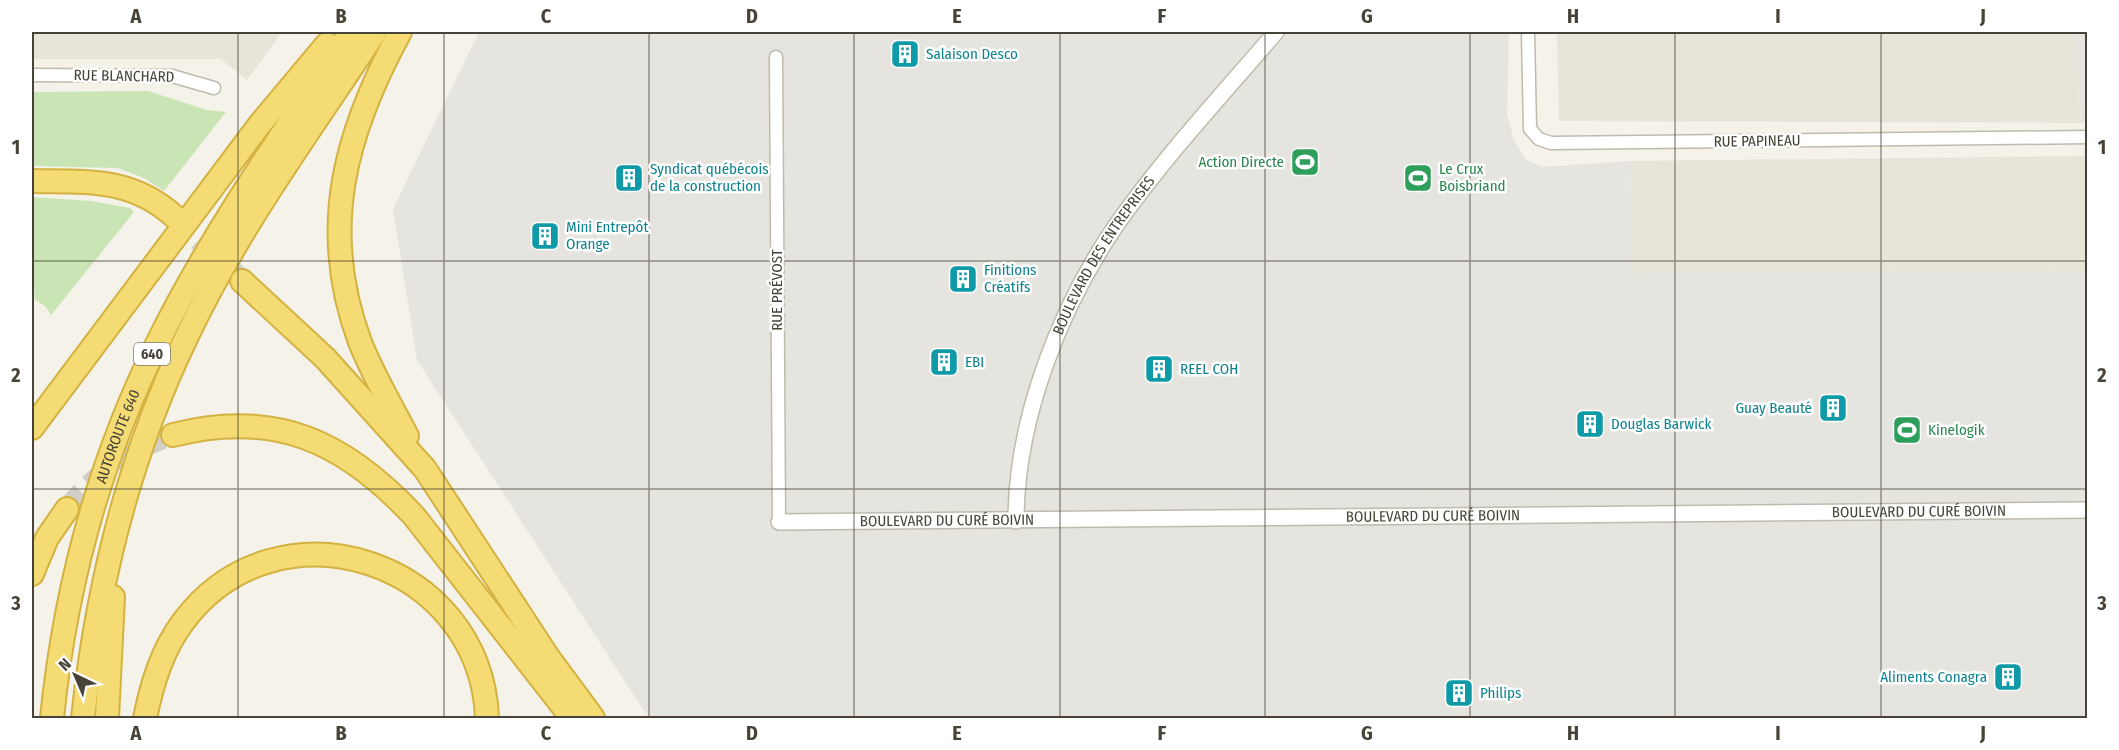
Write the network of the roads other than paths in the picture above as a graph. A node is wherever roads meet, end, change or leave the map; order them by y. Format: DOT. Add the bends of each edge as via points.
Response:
graph roads {
  1 [pos="338,32"];
  2 [pos="351,32"];
  3 [pos="375,32"];
  4 [pos="400,32"];
  5 [pos="1276,32"];
  6 [pos="1528,32"];
  7 [pos="776,57"];
  8 [pos="32,75"];
  9 [pos="214,88"];
  10 [pos="2088,137"];
  11 [pos="32,182"];
  12 [pos="175,217"];
  13 [pos="242,281"];
  14 [pos="36,422"];
  15 [pos="174,435"];
  16 [pos="425,469"];
  17 [pos="67,509"];
  18 [pos="2088,510"];
  19 [pos="1016,521"];
  20 [pos="779,522"];
  21 [pos="116,529"];
  22 [pos="32,574"];
  23 [pos="52,718"];
  24 [pos="83,718"];
  25 [pos="107,718"];
  26 [pos="145,718"];
  27 [pos="487,718"];
  28 [pos="572,718"];
  29 [pos="593,718"];
  1 -- 14 [label="highway" via="260,124"];
  2 -- 23 [label="highway, AUTOROUTE 640 / 640" via="217,236 148,362 111,454 84,539 65,624"];
  3 -- 21 [label="highway, AUTOROUTE 640 / 640" via="253,217 201,308 154,414"];
  4 -- 16 [label="highway" via="375,78 355,132 343,182 340,239 347,294 360,340 378,383"];
  5 -- 19 [label="street, BOULEVARD DES ENTREPRISES" via="1149,182 1089,270 1035,397 1018,474"];
  6 -- 10 [label="street, RUE PAPINEAU" via="1529,126 1539,139 1551,143"];
  7 -- 20 [label="street, RUE PRÉVOST"];
  8 -- 9 [label="street, RUE BLANCHARD" via="172,76"];
  11 -- 12 [label="highway" via="113,184 144,194"];
  13 -- 16 [label="highway" via="325,358"];
  15 -- 28 [label="highway" via="223,425 262,427 310,439 355,463 414,516"];
  16 -- 29 [label="highway" via="548,657"];
  17 -- 22 [label="highway" via="47,538"];
  18 -- 19 [label="street, BOULEVARD DU CURÉ BOIVIN"];
  19 -- 20 [label="street, BOULEVARD DU CURÉ BOIVIN"];
  21 -- 24 [label="highway, AUTOROUTE 640 / 640" via="97,618"];
  21 -- 25 [label="highway"];
  26 -- 27 [label="highway" via="164,654 202,600 231,579 263,564 324,555 380,567 436,602 458,628 474,658 483,682"];
}
